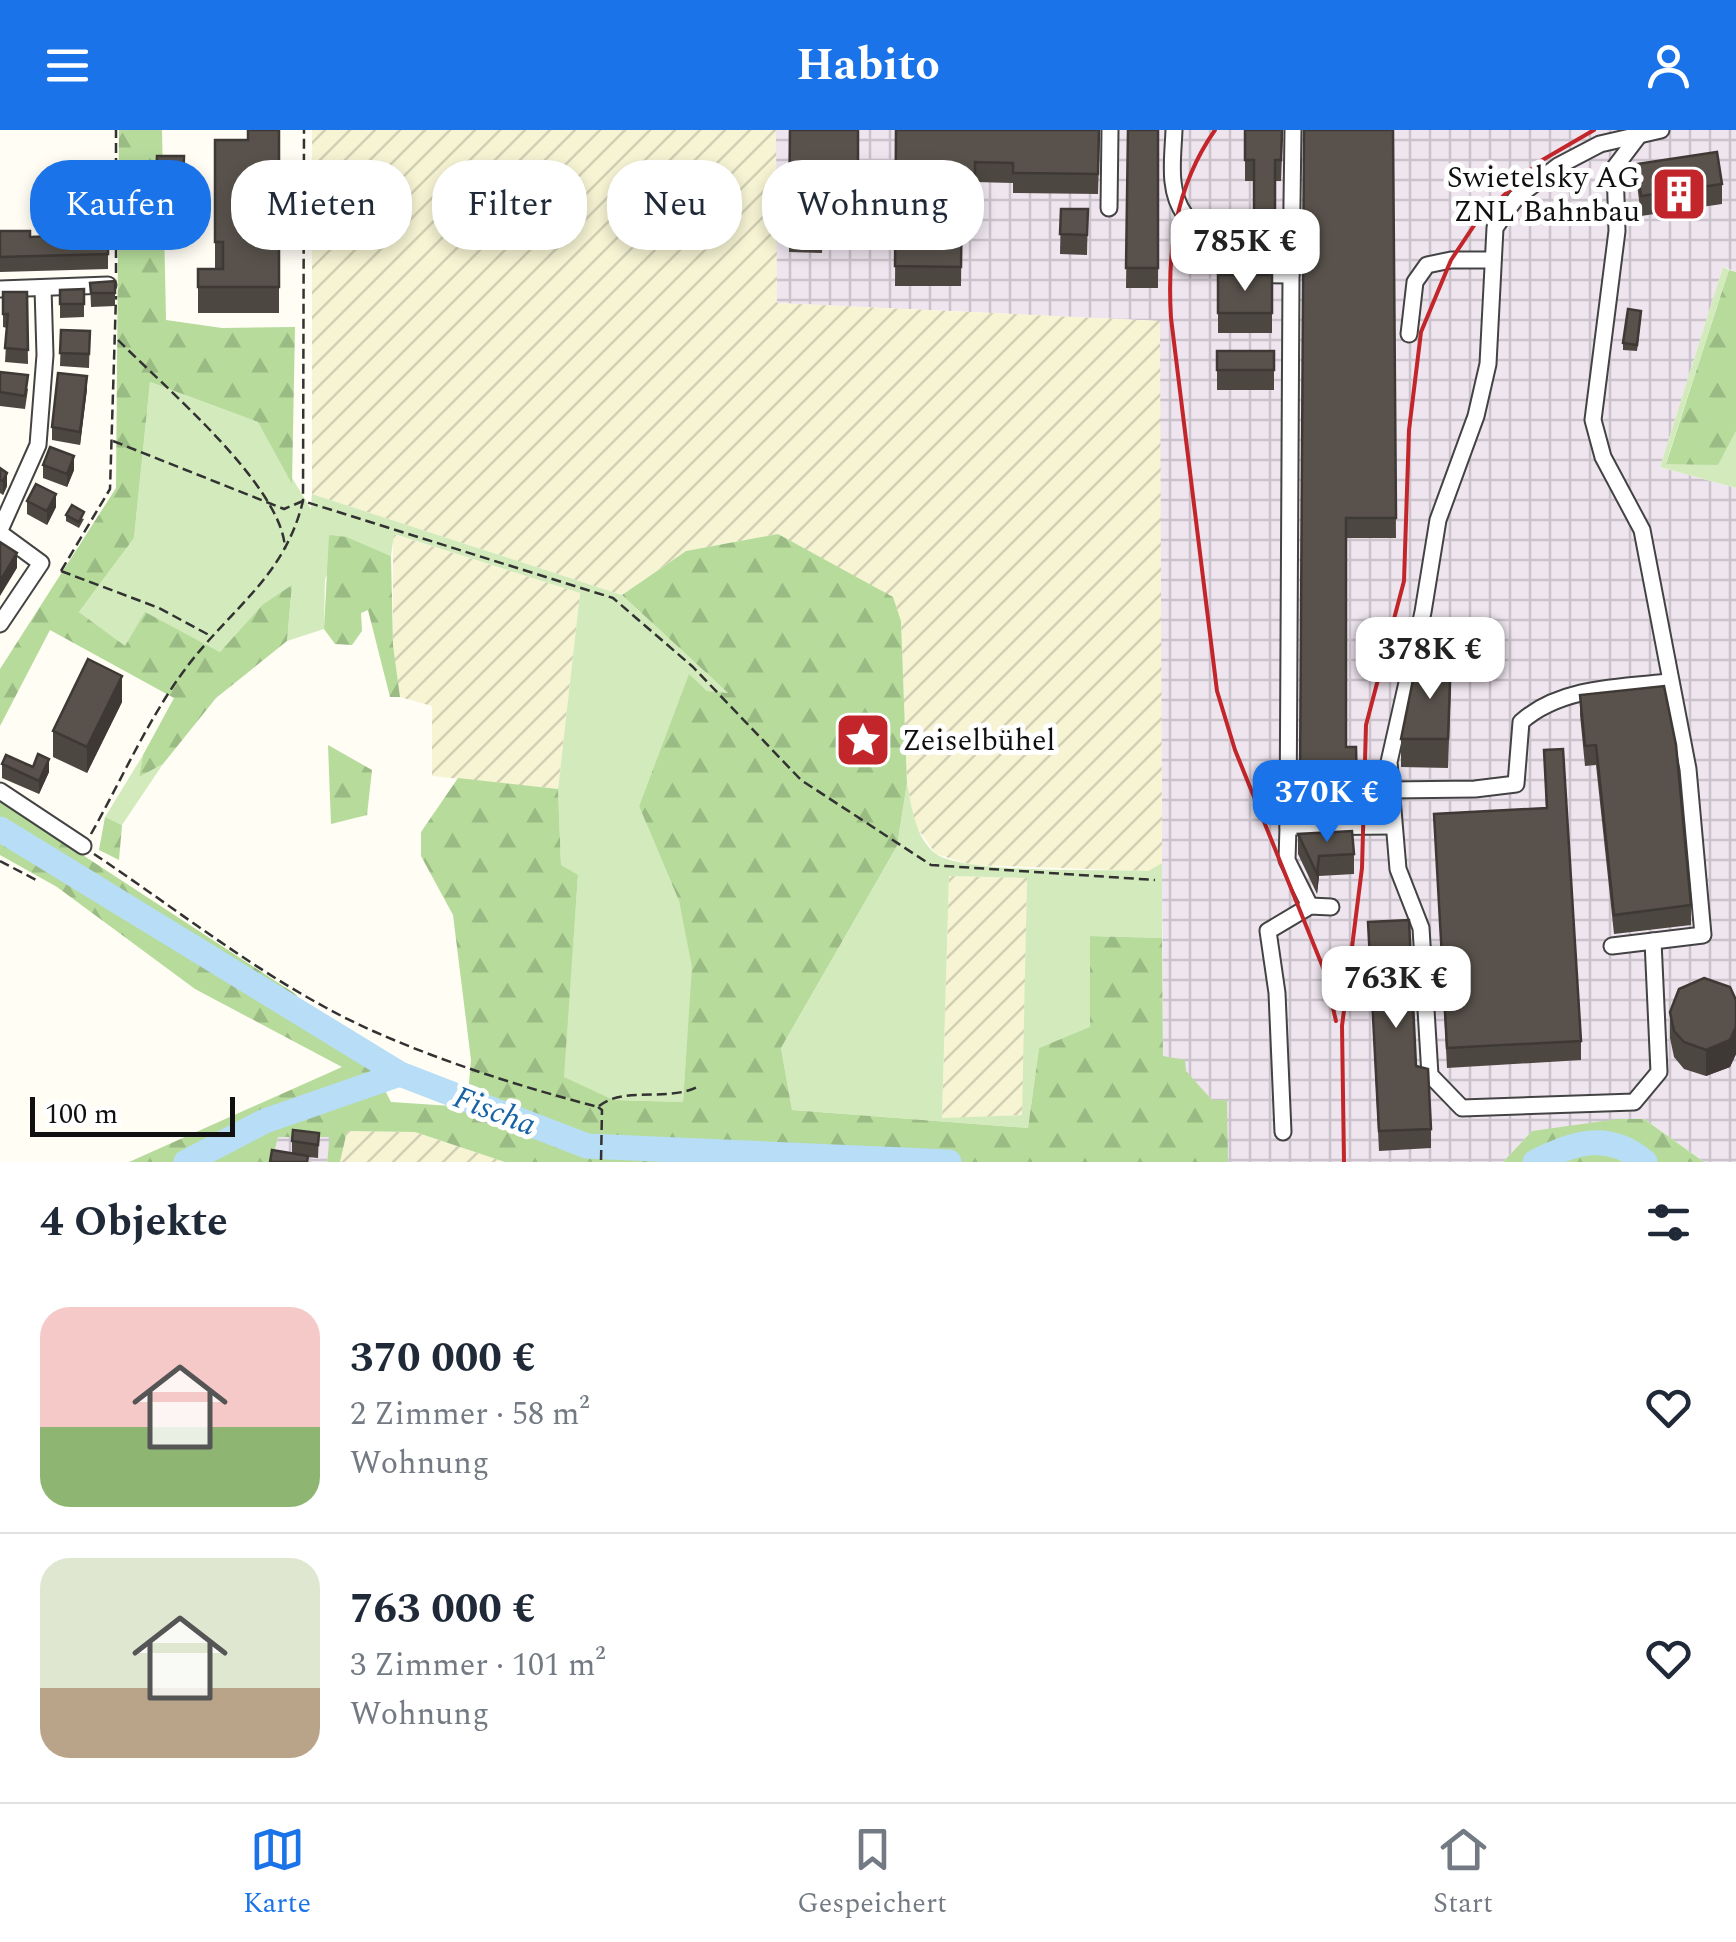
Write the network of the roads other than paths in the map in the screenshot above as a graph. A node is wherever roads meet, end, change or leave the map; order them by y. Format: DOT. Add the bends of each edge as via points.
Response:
graph roads {
  1 [pos="1110,130"];
  2 [pos="1174,130"];
  3 [pos="1293,130"];
  4 [pos="1661,130"];
  5 [pos="1640,134"];
  6 [pos="1109,208"];
  7 [pos="1492,260"];
  8 [pos="1291,275"];
  9 [pos="112,284"];
  10 [pos="43,288"];
  11 [pos="0,289"];
  12 [pos="1409,334"];
  13 [pos="0,531"];
  14 [pos="0,624"];
  15 [pos="1670,682"];
  16 [pos="1390,790"];
  17 [pos="0,791"];
  18 [pos="1392,826"];
  19 [pos="1288,827"];
  20 [pos="84,846"];
  21 [pos="1310,906"];
  22 [pos="1331,907"];
  23 [pos="1653,942"];
  24 [pos="1612,946"];
  25 [pos="1283,1132"];
  1 -- 6 [label="street"];
  2 -- 8 [label="street" via="1173,184 1186,216 1224,248 1234,274"];
  3 -- 8 [label="street"];
  4 -- 5 [label="street"];
  5 -- 7 [label="street" via="1582,153 1516,198 1494,228"];
  5 -- 15 [label="street" via="1615,167 1617,231 1593,420 1603,457 1642,530"];
  7 -- 12 [label="street" via="1427,265 1416,282"];
  7 -- 16 [label="street" via="1488,364 1438,520 1391,740"];
  8 -- 19 [label="street"];
  9 -- 10 [label="street"];
  10 -- 11 [label="street"];
  10 -- 13 [label="street" via="46,355 38,445"];
  13 -- 14 [label="street" via="41,563"];
  15 -- 16 [label="street" via="1576,694 1535,710 1521,722 1516,784"];
  15 -- 23 [label="street" via="1688,769 1704,935"];
  16 -- 18 [label="street"];
  17 -- 20 [label="street"];
  18 -- 19 [label="street"];
  18 -- 23 [label="street" via="1398,870 1421,928 1430,1075 1462,1108 1634,1102 1659,1072"];
  19 -- 21 [label="street" via="1287,860"];
  21 -- 22 [label="street"];
  21 -- 25 [label="street" via="1268,931"];
  23 -- 24 [label="street"];
}
